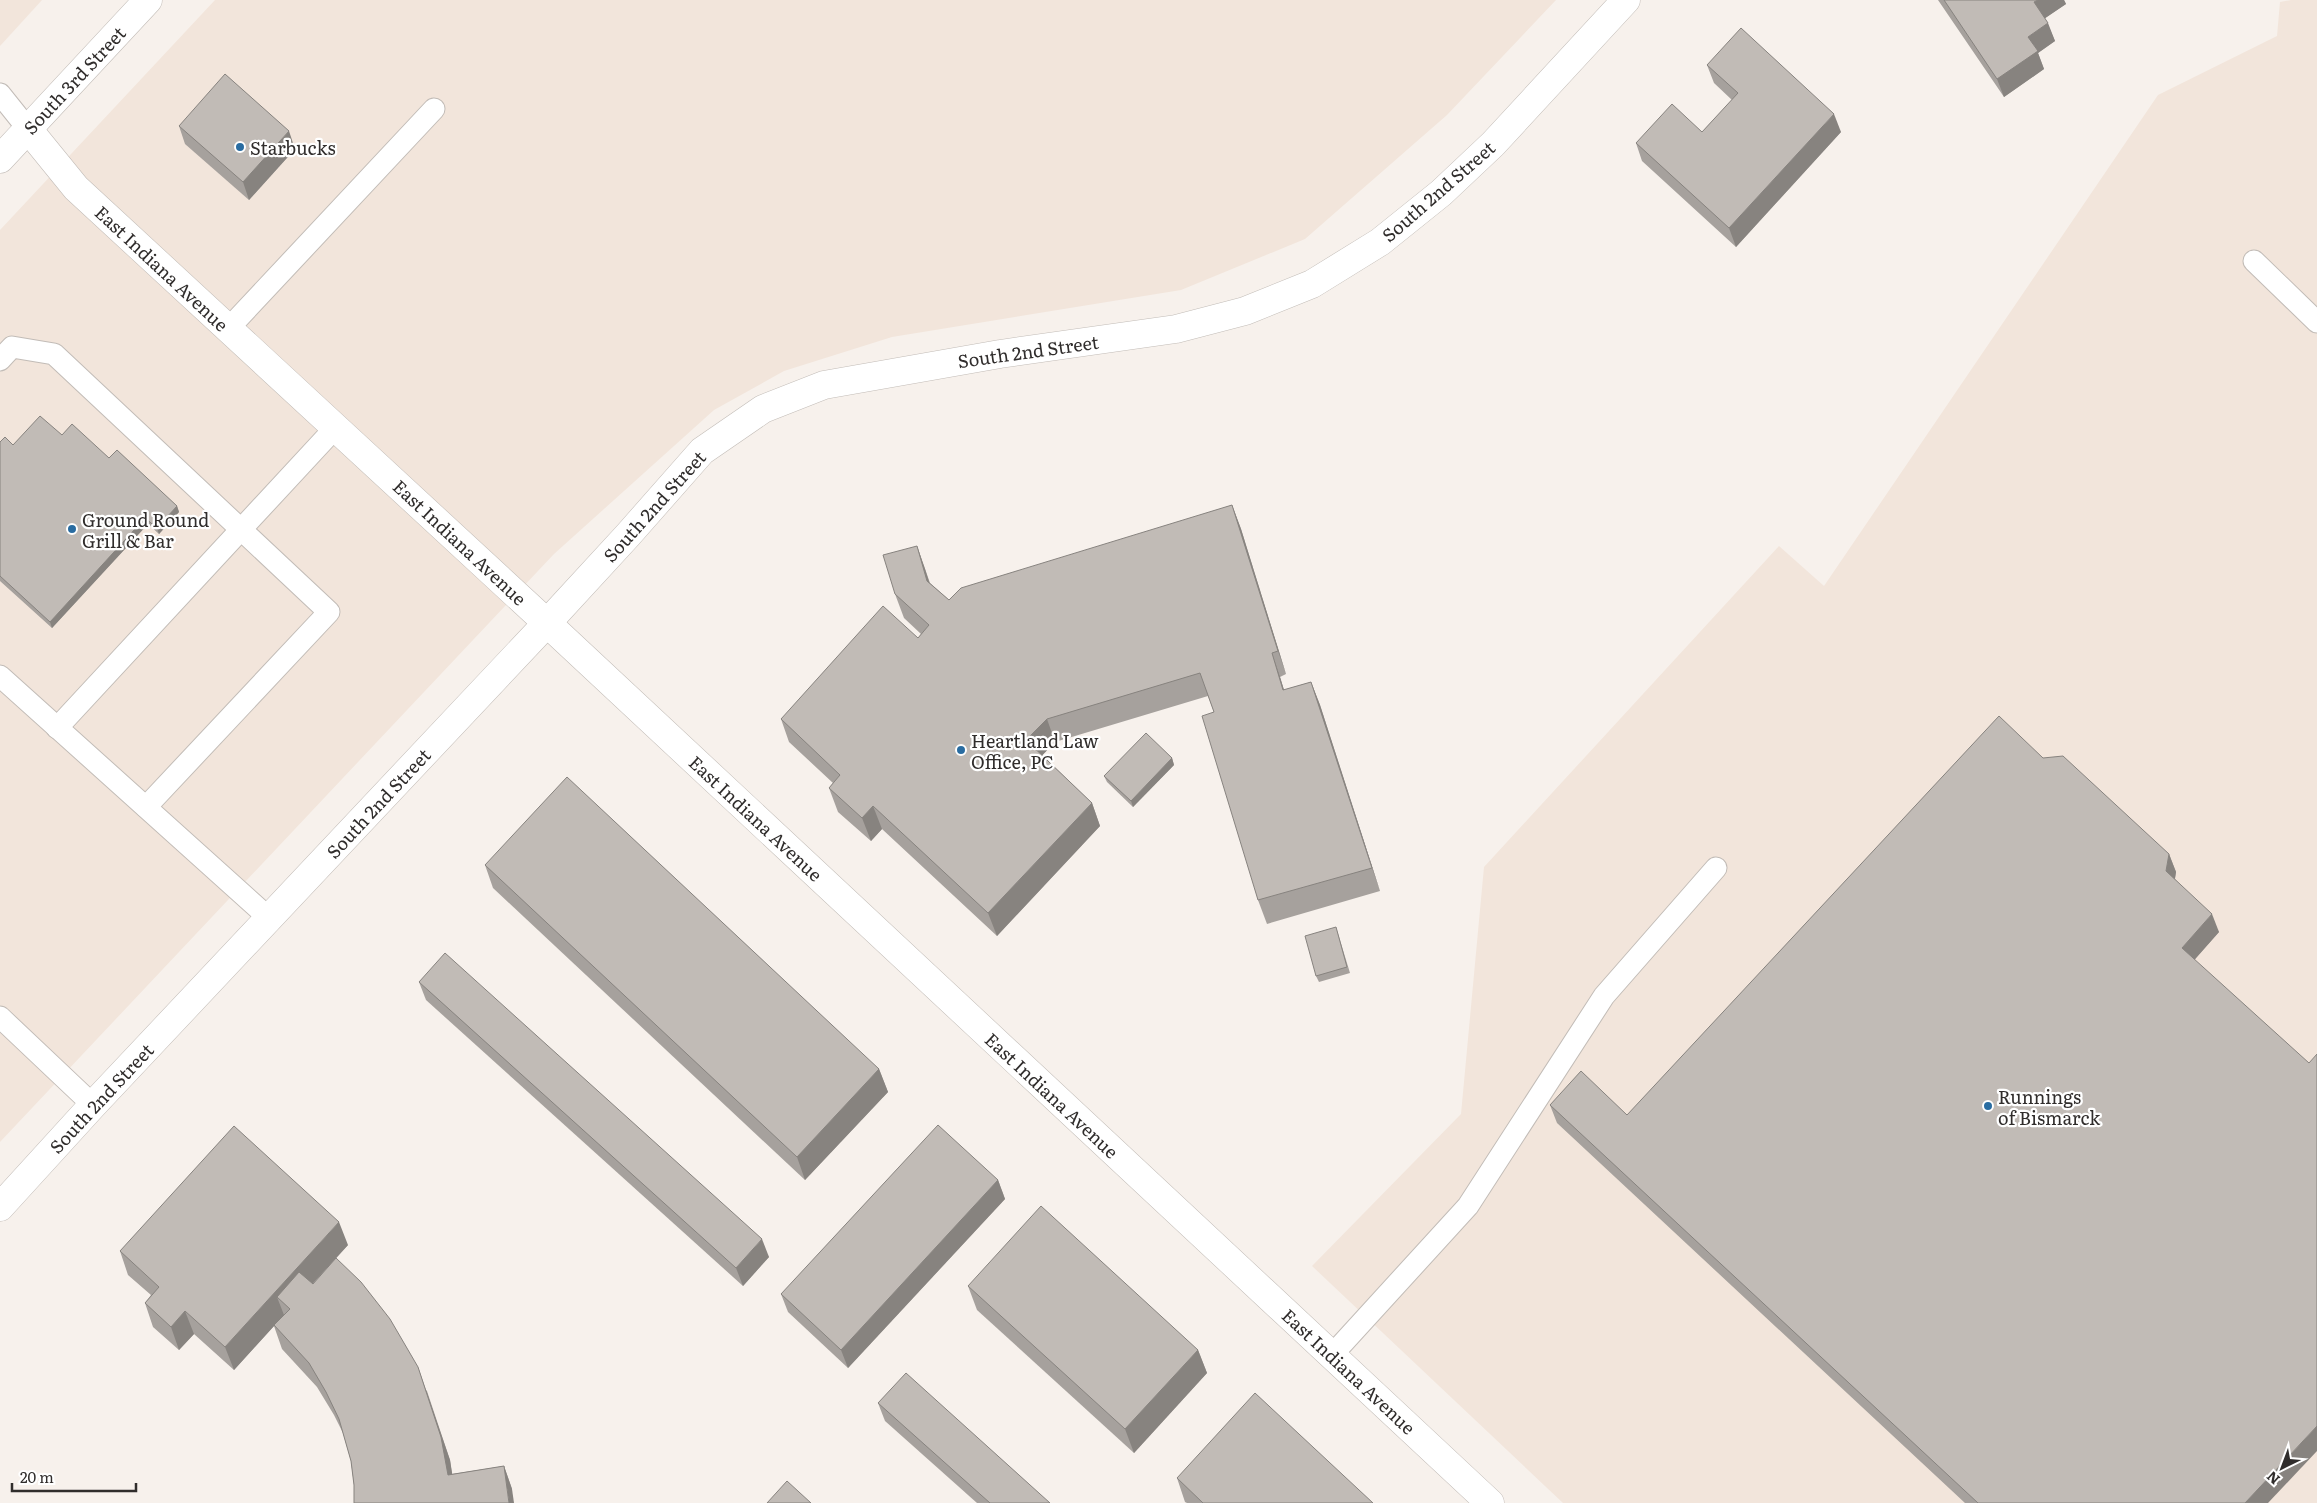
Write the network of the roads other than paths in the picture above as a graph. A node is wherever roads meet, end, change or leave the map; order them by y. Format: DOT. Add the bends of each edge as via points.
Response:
graph roads {
  1 [pos="148,0"];
  2 [pos="1626,0"];
  3 [pos="0,94"];
  4 [pos="434,109"];
  5 [pos="28,129"];
  6 [pos="0,159"];
  7 [pos="2254,261"];
  8 [pos="2317,322"];
  9 [pos="228,329"];
  10 [pos="0,360"];
  11 [pos="335,428"];
  12 [pos="241,530"];
  13 [pos="547,623"];
  14 [pos="0,676"];
  15 [pos="57,728"];
  16 [pos="146,807"];
  17 [pos="1716,868"];
  18 [pos="270,919"];
  19 [pos="0,1018"];
  20 [pos="93,1105"];
  21 [pos="0,1207"];
  22 [pos="1332,1355"];
  23 [pos="1490,1503"];
  1 -- 5 [label="street, South 3rd Street"];
  2 -- 13 [label="street, South 2nd Street" via="1460,176 1413,217 1345,265 1278,299 1212,321 824,385 763,409 702,451"];
  3 -- 5 [label="lane"];
  4 -- 9 [label="lane"];
  5 -- 6 [label="street, South 3rd Street"];
  5 -- 9 [label="street, East Indiana Avenue" via="76,188"];
  7 -- 8 [label="lane"];
  9 -- 11 [label="street, East Indiana Avenue"];
  10 -- 12 [label="lane" via="12,347 54,354"];
  11 -- 12 [label="lane"];
  11 -- 13 [label="street, East Indiana Avenue"];
  12 -- 15 [label="lane"];
  12 -- 16 [label="lane" via="329,612"];
  13 -- 18 [label="street, South 2nd Street"];
  13 -- 22 [label="street, East Indiana Avenue"];
  14 -- 15 [label="lane"];
  15 -- 16 [label="lane"];
  16 -- 18 [label="lane"];
  17 -- 22 [label="lane" via="1604,996 1468,1206"];
  18 -- 20 [label="street, South 2nd Street"];
  19 -- 20 [label="lane"];
  20 -- 21 [label="street, South 2nd Street"];
  22 -- 23 [label="street, East Indiana Avenue"];
}
